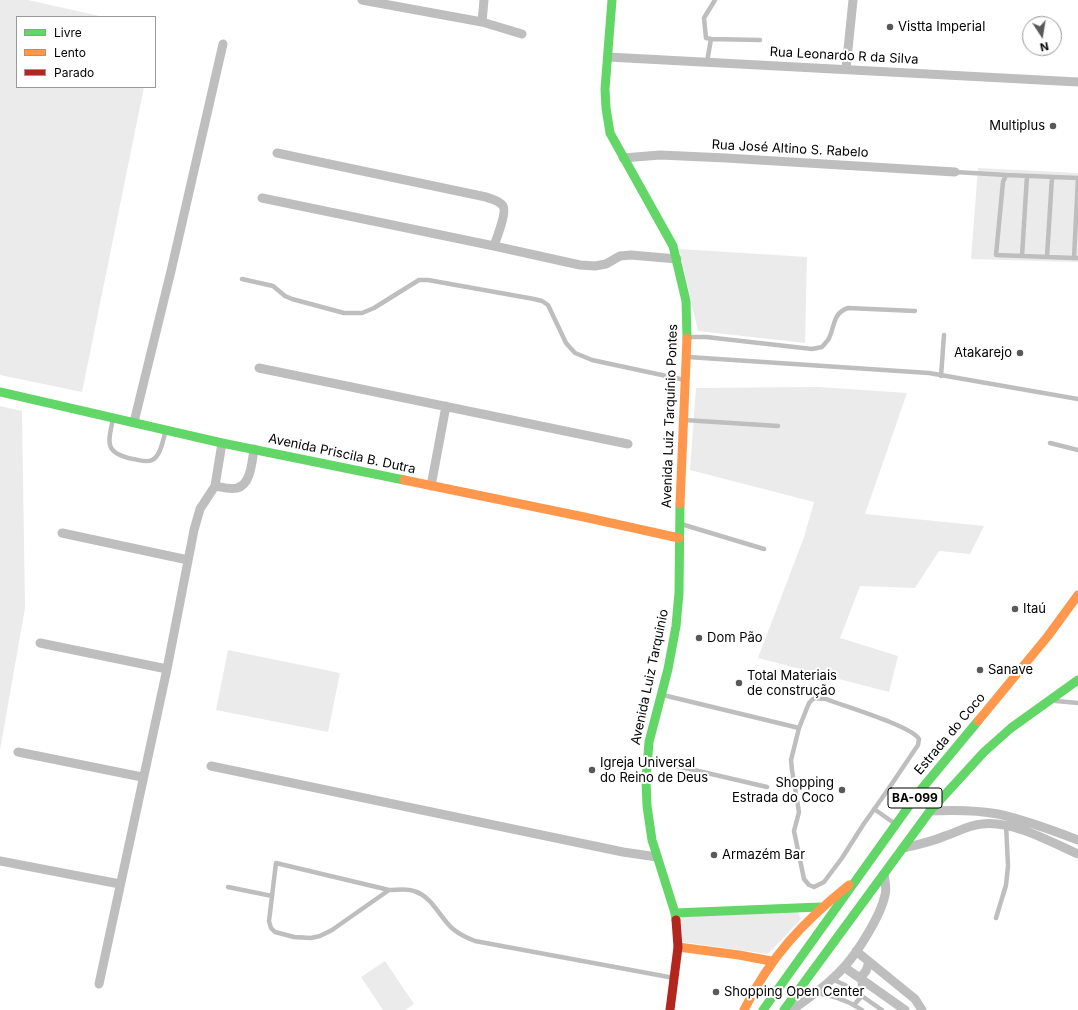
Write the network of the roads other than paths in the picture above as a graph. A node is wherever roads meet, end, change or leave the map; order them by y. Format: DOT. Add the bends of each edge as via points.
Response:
graph roads {
  1 [pos="362,0"];
  2 [pos="484,0"];
  3 [pos="612,0"];
  4 [pos="715,0"];
  5 [pos="853,0"];
  6 [pos="482,22"];
  7 [pos="522,34"];
  8 [pos="711,39"];
  9 [pos="760,40"];
  10 [pos="223,44"];
  11 [pos="608,57"];
  12 [pos="707,62"];
  13 [pos="846,69"];
  14 [pos="1078,82"];
  15 [pos="277,153"];
  16 [pos="623,158"];
  17 [pos="955,172"];
  18 [pos="1006,175"];
  19 [pos="1027,176"];
  20 [pos="1052,177"];
  21 [pos="1078,178"];
  22 [pos="262,198"];
  23 [pos="494,246"];
  24 [pos="1022,256"];
  25 [pos="1047,257"];
  26 [pos="1076,258"];
  27 [pos="677,259"];
  28 [pos="242,280"];
  29 [pos="915,311"];
  30 [pos="944,335"];
  31 [pos="687,337"];
  32 [pos="687,356"];
  33 [pos="259,368"];
  34 [pos="941,376"];
  35 [pos="686,381"];
  36 [pos="0,392"];
  37 [pos="1078,399"];
  38 [pos="446,406"];
  39 [pos="114,417"];
  40 [pos="684,420"];
  41 [pos="134,422"];
  42 [pos="778,426"];
  43 [pos="166,429"];
  44 [pos="222,443"];
  45 [pos="1050,443"];
  46 [pos="628,444"];
  47 [pos="254,449"];
  48 [pos="1078,450"];
  49 [pos="214,486"];
  50 [pos="431,486"];
  51 [pos="679,524"];
  52 [pos="62,533"];
  53 [pos="679,538"];
  54 [pos="764,549"];
  55 [pos="188,560"];
  56 [pos="1078,595"];
  57 [pos="40,643"];
  58 [pos="166,669"];
  59 [pos="1078,680"];
  60 [pos="661,695"];
  61 [pos="1050,701"];
  62 [pos="1078,702"];
  63 [pos="799,728"];
  64 [pos="18,752"];
  65 [pos="647,762"];
  66 [pos="211,766"];
  67 [pos="142,777"];
  68 [pos="767,787"];
  69 [pos="887,791"];
  70 [pos="909,805"];
  71 [pos="874,809"];
  72 [pos="930,811"];
  73 [pos="1007,821"];
  74 [pos="896,824"];
  75 [pos="1057,832"];
  76 [pos="1078,840"];
  77 [pos="1053,843"];
  78 [pos="903,848"];
  79 [pos="1078,854"];
  80 [pos="657,857"];
  81 [pos="0,861"];
  82 [pos="884,874"];
  83 [pos="859,876"];
  84 [pos="120,884"];
  85 [pos="228,887"];
  86 [pos="389,890"];
  87 [pos="272,896"];
  88 [pos="820,907"];
  89 [pos="676,913"];
  90 [pos="996,918"];
  91 [pos="678,946"];
  92 [pos="856,951"];
  93 [pos="771,961"];
  94 [pos="870,962"];
  95 [pos="844,967"];
  96 [pos="674,978"];
  97 [pos="860,978"];
  98 [pos="832,979"];
  99 [pos="99,984"];
  100 [pos="814,993"];
  101 [pos="861,995"];
  102 [pos="854,1005"];
  103 [pos="670,1010"];
  104 [pos="744,1010"];
  105 [pos="763,1010"];
  106 [pos="784,1010"];
  107 [pos="792,1010"];
  108 [pos="862,1010"];
  109 [pos="882,1010"];
  110 [pos="905,1010"];
  111 [pos="921,1010"];
  1 -- 6 [label="street"];
  2 -- 6 [label="street"];
  3 -- 11 [label="main road, Avenida Luiz Tarquínio Pontes"];
  4 -- 8 [label="lane" via="704,18 706,38"];
  5 -- 13 [label="street"];
  6 -- 7 [label="street"];
  8 -- 9 [label="lane"];
  8 -- 12 [label="lane"];
  10 -- 41 [label="street"];
  11 -- 12 [label="street, Rua Leonardo R da Silva"];
  11 -- 16 [label="main road, Avenida Luiz Tarquínio Pontes" via="606,108 610,133"];
  12 -- 13 [label="street, Rua Leonardo R da Silva"];
  13 -- 14 [label="street, Rua Leonardo R da Silva"];
  15 -- 23 [label="street" via="496,200 504,211"];
  16 -- 17 [label="street, Rua José Altino S. Rabelo" via="660,155"];
  16 -- 27 [label="main road, Avenida Luiz Tarquínio Pontes" via="673,246"];
  17 -- 18 [label="lane"];
  18 -- 19 [label="lane"];
  18 -- 24 [label="lane" via="1003,182 996,255"];
  19 -- 20 [label="lane"];
  19 -- 24 [label="lane"];
  20 -- 21 [label="lane"];
  20 -- 25 [label="lane"];
  21 -- 26 [label="lane"];
  22 -- 23 [label="street"];
  23 -- 27 [label="street" via="580,266 606,264 620,256 631,255"];
  24 -- 25 [label="lane"];
  25 -- 26 [label="lane"];
  27 -- 31 [label="main road, Avenida Luiz Tarquínio Pontes" via="686,301"];
  28 -- 35 [label="lane" via="273,286 292,299 344,313 362,313 374,308 419,280 534,299 548,305 566,343 575,353 592,360"];
  29 -- 31 [label="lane" via="848,308 842,310 822,347 812,349"];
  30 -- 34 [label="lane"];
  31 -- 32 [label="main road, Avenida Luiz Tarquínio Pontes"];
  32 -- 34 [label="lane"];
  32 -- 35 [label="main road, Avenida Luiz Tarquínio Pontes"];
  33 -- 38 [label="street"];
  34 -- 37 [label="lane"];
  35 -- 40 [label="main road, Avenida Luiz Tarquínio Pontes"];
  36 -- 39 [label="main road, Avenida Priscila B. Dutra"];
  38 -- 46 [label="street"];
  38 -- 50 [label="street"];
  39 -- 41 [label="main road, Avenida Priscila B. Dutra"];
  39 -- 43 [label="lane" via="109,445 123,457 152,460 159,453"];
  40 -- 42 [label="lane"];
  40 -- 51 [label="main road, Avenida Luiz Tarquínio Pontes"];
  41 -- 43 [label="main road, Avenida Priscila B. Dutra"];
  43 -- 44 [label="main road, Avenida Priscila B. Dutra"];
  44 -- 47 [label="main road, Avenida Priscila B. Dutra"];
  44 -- 49 [label="street"];
  45 -- 48 [label="lane"];
  47 -- 49 [label="street" via="249,476 243,485 229,489"];
  47 -- 50 [label="main road, Avenida Priscila B. Dutra"];
  49 -- 55 [label="street" via="200,509"];
  50 -- 53 [label="main road, Avenida Priscila B. Dutra"];
  51 -- 53 [label="main road, Avenida Luiz Tarquínio Pontes"];
  51 -- 54 [label="lane"];
  52 -- 55 [label="street"];
  53 -- 60 [label="main road, Avenida Luiz Tarquinio" via="676,626"];
  55 -- 58 [label="street"];
  56 -- 70 [label="main road, Estrada do Coco / BA-099" via="1048,636"];
  57 -- 58 [label="street"];
  58 -- 67 [label="street"];
  59 -- 61 [label="main road, BA-099"];
  60 -- 63 [label="lane"];
  60 -- 65 [label="main road, Avenida Luiz Tarquinio" via="649,742"];
  61 -- 62 [label="lane"];
  61 -- 72 [label="main road, BA-099" via="1011,728 984,752"];
  63 -- 69 [label="lane" via="809,703 814,698 819,698 899,726 917,735 918,745"];
  63 -- 71 [label="lane" via="792,760 798,812 794,831 802,873 809,885 814,887 824,882"];
  64 -- 67 [label="street"];
  65 -- 68 [label="lane" via="664,763"];
  65 -- 80 [label="main road, Avenida Luiz Tarquinio" via="647,806"];
  66 -- 80 [label="street"];
  67 -- 84 [label="street"];
  69 -- 70 [label="lane"];
  69 -- 71 [label="lane"];
  70 -- 74 [label="main road, Estrada do Coco / BA-099"];
  71 -- 74 [label="lane"];
  72 -- 73 [label="street" via="997,814"];
  72 -- 78 [label="main road, BA-099"];
  73 -- 75 [label="street"];
  73 -- 77 [label="street"];
  73 -- 78 [label="street" via="1002,824 982,824"];
  73 -- 90 [label="lane" via="1006,885"];
  74 -- 83 [label="main road, Estrada do Coco / BA-099"];
  75 -- 76 [label="street"];
  75 -- 77 [label="street"];
  77 -- 79 [label="street"];
  78 -- 82 [label="main road, BA-099"];
  80 -- 89 [label="main road, Avenida Luiz Tarquinio"];
  81 -- 84 [label="street"];
  82 -- 92 [label="street" via="886,894 883,904"];
  82 -- 106 [label="main road, BA-099"];
  83 -- 88 [label="main road"];
  83 -- 105 [label="main road, Estrada do Coco / BA-099"];
  84 -- 99 [label="street"];
  85 -- 87 [label="lane"];
  86 -- 87 [label="lane" via="276,863"];
  86 -- 87 [label="lane" via="332,930 311,938 294,937 275,932 271,928 269,921"];
  86 -- 96 [label="lane" via="402,889 423,895 452,929 475,941"];
  88 -- 89 [label="main road"];
  88 -- 93 [label="main road"];
  89 -- 91 [label="main road, Avenida Luiz Tarquinio"];
  91 -- 93 [label="main road"];
  91 -- 96 [label="main road, Avenida Luiz Tarquinio"];
  92 -- 94 [label="street"];
  92 -- 95 [label="street"];
  93 -- 104 [label="main road"];
  94 -- 97 [label="street"];
  94 -- 111 [label="street" via="915,998"];
  95 -- 97 [label="street"];
  95 -- 98 [label="street"];
  96 -- 103 [label="main road, Avenida Luiz Tarquinio"];
  97 -- 101 [label="lane"];
  97 -- 110 [label="street"];
  98 -- 100 [label="street"];
  98 -- 101 [label="lane"];
  100 -- 102 [label="lane" via="834,996"];
  100 -- 107 [label="street"];
  101 -- 102 [label="lane"];
  101 -- 109 [label="lane"];
  102 -- 108 [label="lane"];
}
